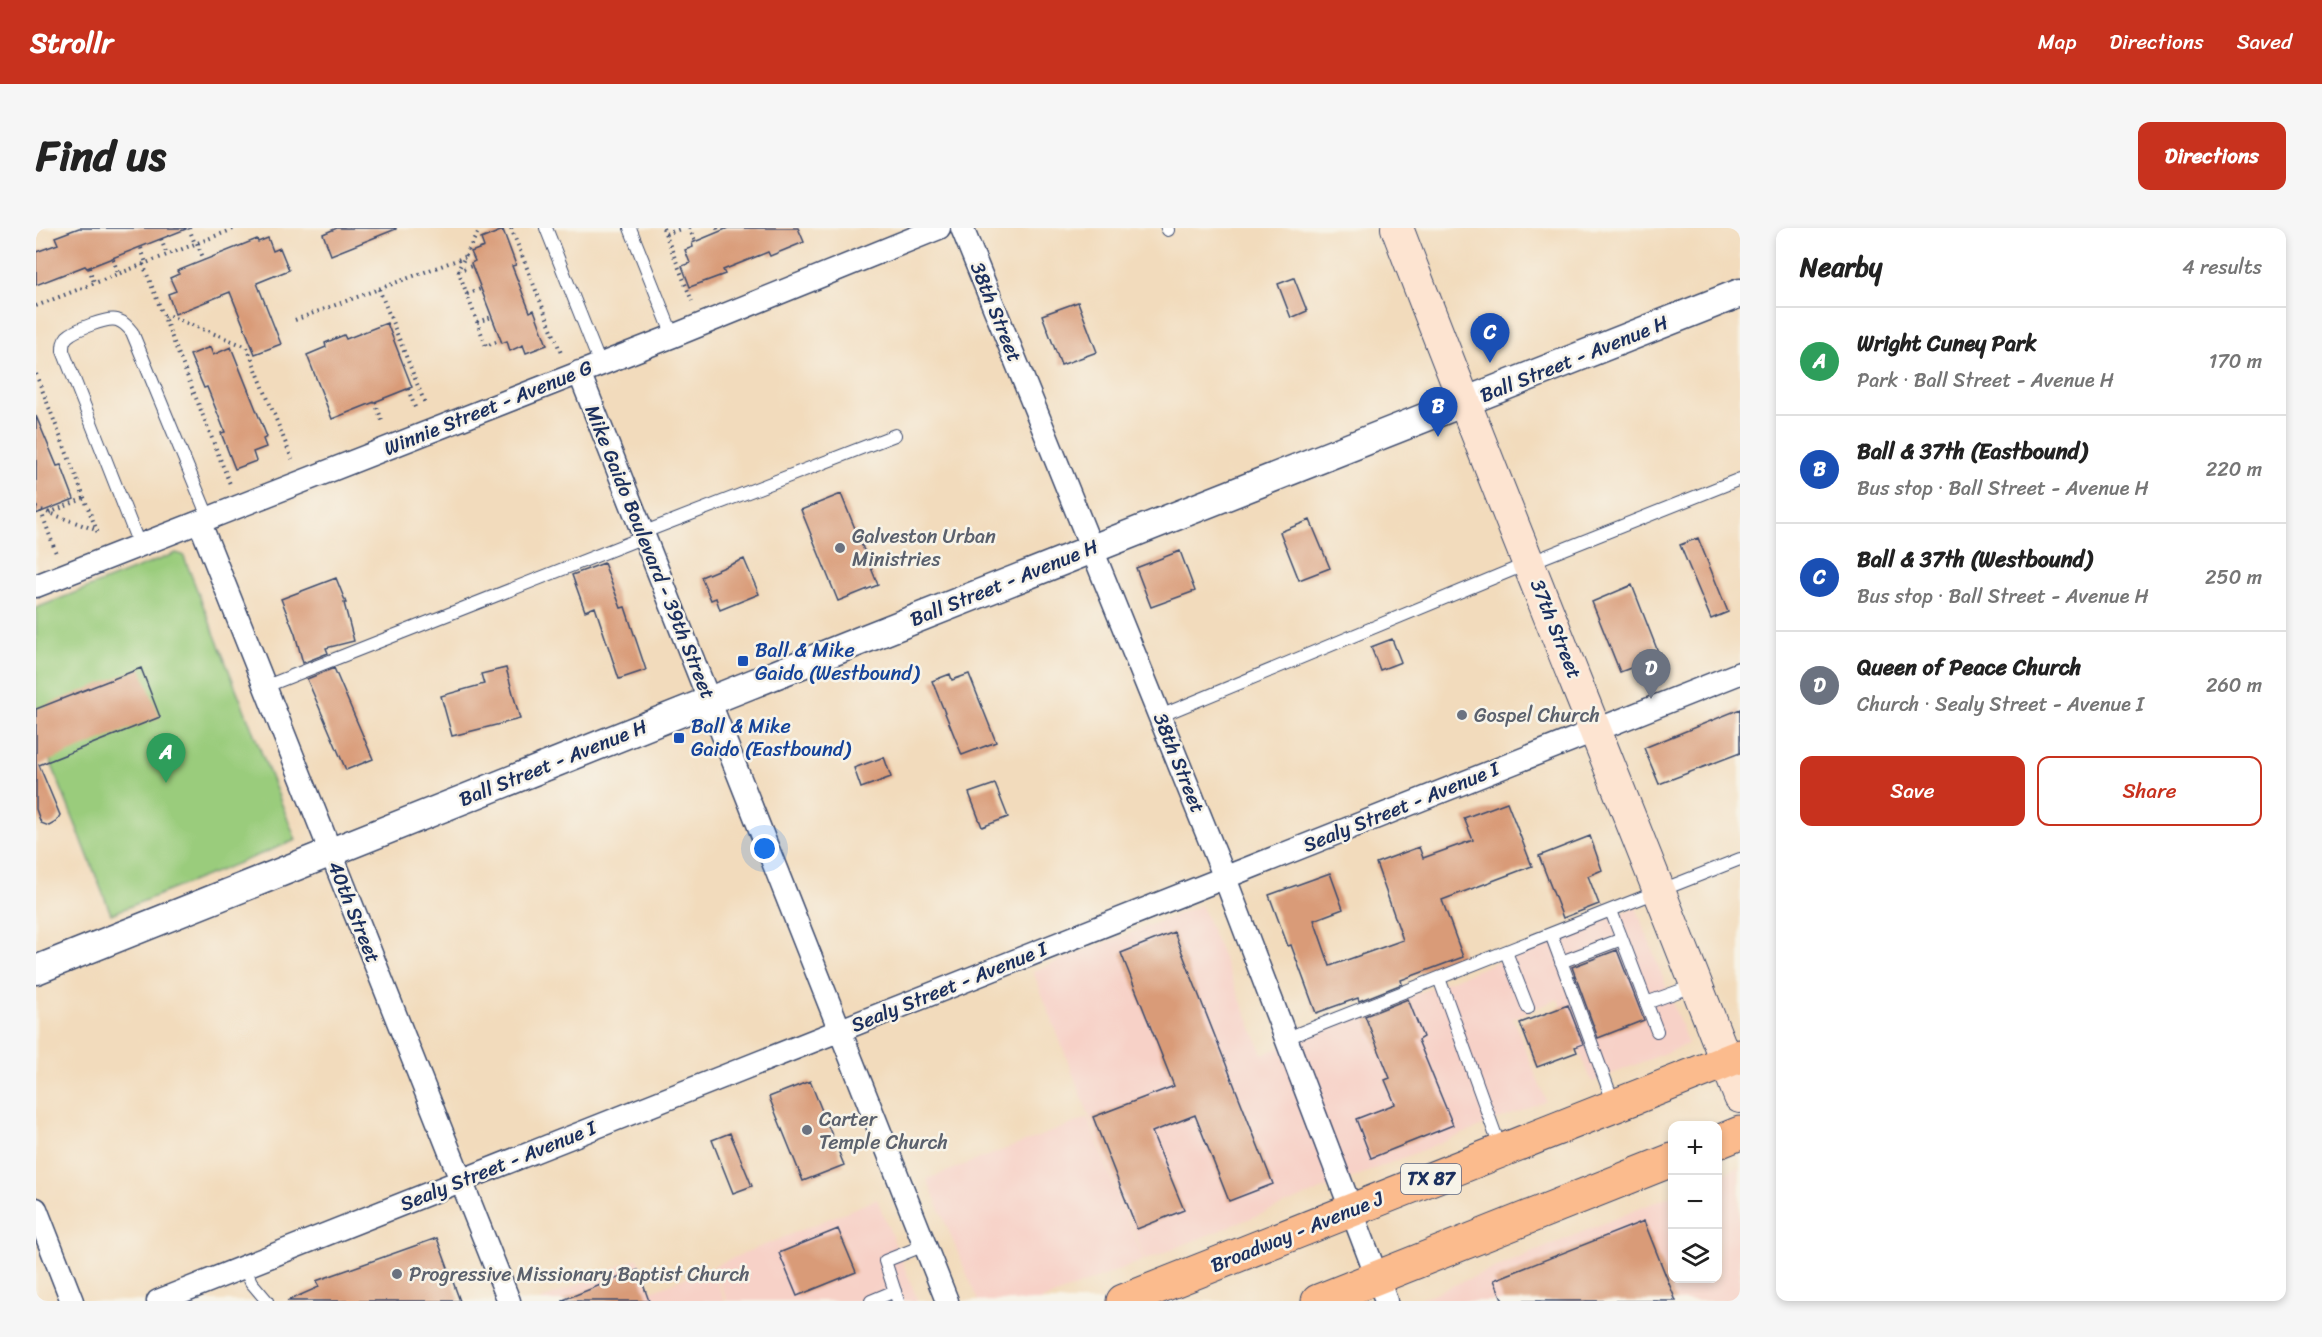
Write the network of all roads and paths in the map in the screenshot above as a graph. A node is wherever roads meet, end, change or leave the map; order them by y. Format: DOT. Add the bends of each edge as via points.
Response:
graph roads {
  1 [pos="189,228"];
  2 [pos="215,228"];
  3 [pos="236,228"];
  4 [pos="480,228"];
  5 [pos="511,228"];
  6 [pos="546,228"];
  7 [pos="630,228"];
  8 [pos="663,228"];
  9 [pos="683,228"];
  10 [pos="689,228"];
  11 [pos="939,228"];
  12 [pos="962,228"];
  13 [pos="1402,229"];
  14 [pos="666,234"];
  15 [pos="218,235"];
  16 [pos="161,239"];
  17 [pos="695,241"];
  18 [pos="196,244"];
  19 [pos="141,248"];
  20 [pos="167,255"];
  21 [pos="465,257"];
  22 [pos="113,259"];
  23 [pos="204,260"];
  24 [pos="145,263"];
  25 [pos="472,266"];
  26 [pos="89,268"];
  27 [pos="458,271"];
  28 [pos="118,273"];
  29 [pos="94,282"];
  30 [pos="379,289"];
  31 [pos="481,289"];
  32 [pos="1740,293"];
  33 [pos="467,294"];
  34 [pos="692,301"];
  35 [pos="36,306"];
  36 [pos="492,316"];
  37 [pos="164,317"];
  38 [pos="295,320"];
  39 [pos="477,322"];
  40 [pos="673,336"];
  41 [pos="501,340"];
  42 [pos="561,353"];
  43 [pos="600,364"];
  44 [pos="579,372"];
  45 [pos="36,374"];
  46 [pos="408,389"];
  47 [pos="375,402"];
  48 [pos="1464,403"];
  49 [pos="426,406"];
  50 [pos="416,410"];
  51 [pos="383,423"];
  52 [pos="895,435"];
  53 [pos="292,459"];
  54 [pos="1740,479"];
  55 [pos="230,484"];
  56 [pos="85,498"];
  57 [pos="38,509"];
  58 [pos="48,513"];
  59 [pos="204,521"];
  60 [pos="97,530"];
  61 [pos="643,535"];
  62 [pos="99,536"];
  63 [pos="140,547"];
  64 [pos="1093,549"];
  65 [pos="56,553"];
  66 [pos="1529,563"];
  67 [pos="36,586"];
  68 [pos="1740,673"];
  69 [pos="264,687"];
  70 [pos="709,701"];
  71 [pos="1160,716"];
  72 [pos="1596,729"];
  73 [pos="330,852"];
  74 [pos="1740,859"];
  75 [pos="1225,878"];
  76 [pos="1661,891"];
  77 [pos="1611,911"];
  78 [pos="1551,934"];
  79 [pos="1622,939"];
  80 [pos="1506,952"];
  81 [pos="1561,962"];
  82 [pos="36,970"];
  83 [pos="1439,978"];
  84 [pos="1697,984"];
  85 [pos="1646,1004"];
  86 [pos="1528,1008"];
  87 [pos="840,1031"];
  88 [pos="1657,1031"];
  89 [pos="1287,1038"];
  90 [pos="1733,1059"];
  91 [pos="1740,1097"];
  92 [pos="1615,1106"];
  93 [pos="1740,1133"];
  94 [pos="1722,1140"];
  95 [pos="1501,1151"];
  96 [pos="1668,1162"];
  97 [pos="461,1181"];
  98 [pos="36,1209"];
  99 [pos="1350,1211"];
  100 [pos="925,1245"];
  101 [pos="244,1267"];
  102 [pos="1381,1289"];
  103 [pos="896,1296"];
  104 [pos="72,1301"];
  105 [pos="158,1301"];
  106 [pos="267,1301"];
  107 [pos="509,1301"];
  108 [pos="872,1301"];
  109 [pos="947,1301"];
  110 [pos="1123,1301"];
  111 [pos="1318,1301"];
  1 -- 18 [label="path"];
  2 -- 15 [label="path"];
  3 -- 15 [label="path"];
  4 -- 21 [label="path"];
  5 -- 42 [label="path"];
  6 -- 43 [label="lane"];
  7 -- 40 [label="lane"];
  8 -- 14 [label="path"];
  9 -- 14 [label="path"];
  10 -- 17 [label="path"];
  11 -- 40 [label="street, Winnie Street - Avenue G"];
  12 -- 64 [label="street, 38th Street"];
  13 -- 48 [label="main road, 37th Street"];
  14 -- 34 [label="path"];
  15 -- 18 [label="path"];
  16 -- 20 [label="path"];
  18 -- 20 [label="path"];
  18 -- 23 [label="path"];
  19 -- 24 [label="path"];
  20 -- 24 [label="path"];
  21 -- 27 [label="path"];
  21 -- 30 [label="path"];
  22 -- 28 [label="path"];
  24 -- 28 [label="path"];
  24 -- 37 [label="path"];
  25 -- 27 [label="path"];
  26 -- 29 [label="path"];
  27 -- 33 [label="path"];
  28 -- 29 [label="path"];
  29 -- 35 [label="path"];
  30 -- 38 [label="path"];
  30 -- 49 [label="path"];
  31 -- 33 [label="path"];
  32 -- 48 [label="street, Ball Street - Avenue H"];
  33 -- 39 [label="path"];
  36 -- 39 [label="path"];
  37 -- 53 [label="path" via="247,347"];
  37 -- 55 [label="path"];
  39 -- 41 [label="path" via="486,346"];
  40 -- 43 [label="street, Winnie Street - Avenue G"];
  43 -- 44 [label="street, Winnie Street - Avenue G"];
  44 -- 59 [label="street, Winnie Street - Avenue G"];
  44 -- 61 [label="street, Mike Gaido Boulevard - 39th Street"];
  45 -- 56 [label="path"];
  46 -- 50 [label="path"];
  47 -- 51 [label="path"];
  48 -- 64 [label="street, Ball Street - Avenue H"];
  48 -- 66 [label="main road, 37th Street"];
  52 -- 61 [label="lane"];
  54 -- 66 [label="lane"];
  56 -- 58 [label="path"];
  56 -- 60 [label="path"];
  57 -- 58 [label="path"];
  57 -- 65 [label="path"];
  58 -- 60 [label="path"];
  59 -- 63 [label="street, Winnie Street - Avenue G"];
  59 -- 63 [label="lane" via="132,332 115,319 104,320 70,335 63,351"];
  59 -- 69 [label="street, 40th Street"];
  60 -- 62 [label="path"];
  61 -- 69 [label="lane"];
  61 -- 70 [label="street, Mike Gaido Boulevard - 39th Street"];
  63 -- 67 [label="street, Winnie Street - Avenue G"];
  64 -- 70 [label="street, Ball Street - Avenue H"];
  64 -- 71 [label="street, 38th Street"];
  66 -- 71 [label="lane"];
  66 -- 72 [label="main road, 37th Street"];
  68 -- 72 [label="street, Sealy Street - Avenue I"];
  69 -- 73 [label="street, 40th Street"];
  70 -- 73 [label="street, Ball Street - Avenue H"];
  70 -- 87 [label="street, Mike Gaido Boulevard - 39th Street"];
  71 -- 75 [label="street, 38th Street"];
  72 -- 75 [label="street, Sealy Street - Avenue I"];
  72 -- 76 [label="main road, 37th Street"];
  73 -- 82 [label="street, Ball Street - Avenue H"];
  73 -- 97 [label="street, 40th Street"];
  74 -- 76 [label="lane"];
  75 -- 87 [label="street, Sealy Street - Avenue I"];
  75 -- 89 [label="street, 38th Street"];
  76 -- 77 [label="lane"];
  76 -- 84 [label="main road, 37th Street"];
  77 -- 78 [label="lane"];
  77 -- 79 [label="lane"];
  78 -- 80 [label="lane"];
  78 -- 81 [label="lane"];
  79 -- 81 [label="lane"];
  79 -- 85 [label="lane"];
  80 -- 83 [label="lane"];
  80 -- 86 [label="lane"];
  81 -- 92 [label="lane"];
  83 -- 89 [label="lane"];
  83 -- 95 [label="lane"];
  84 -- 85 [label="lane"];
  84 -- 90 [label="main road, 37th Street"];
  85 -- 88 [label="lane"];
  87 -- 97 [label="street, Sealy Street - Avenue I"];
  87 -- 100 [label="street, Mike Gaido Boulevard - 39th Street"];
  89 -- 99 [label="street, 38th Street"];
  90 -- 91 [label="main road, 37th Street"];
  90 -- 92 [label="main road, Broadway - Avenue J / TX 87"];
  92 -- 95 [label="main road, Broadway - Avenue J / TX 87"];
  93 -- 94 [label="main road"];
  95 -- 99 [label="main road, Broadway - Avenue J / TX 87"];
  96 -- 102 [label="main road"];
  97 -- 101 [label="street, Sealy Street - Avenue I"];
  97 -- 107 [label="street, 40th Street"];
  98 -- 104 [label="street"];
  99 -- 102 [label="street, 38th Street"];
  99 -- 110 [label="main road, Broadway - Avenue J / TX 87"];
  100 -- 103 [label="lane" via="885,1261"];
  100 -- 109 [label="street, Mike Gaido Boulevard - 39th Street"];
  101 -- 105 [label="street, Sealy Street - Avenue I"];
  101 -- 106 [label="lane"];
  102 -- 111 [label="main road"];
  103 -- 108 [label="lane"];
}
